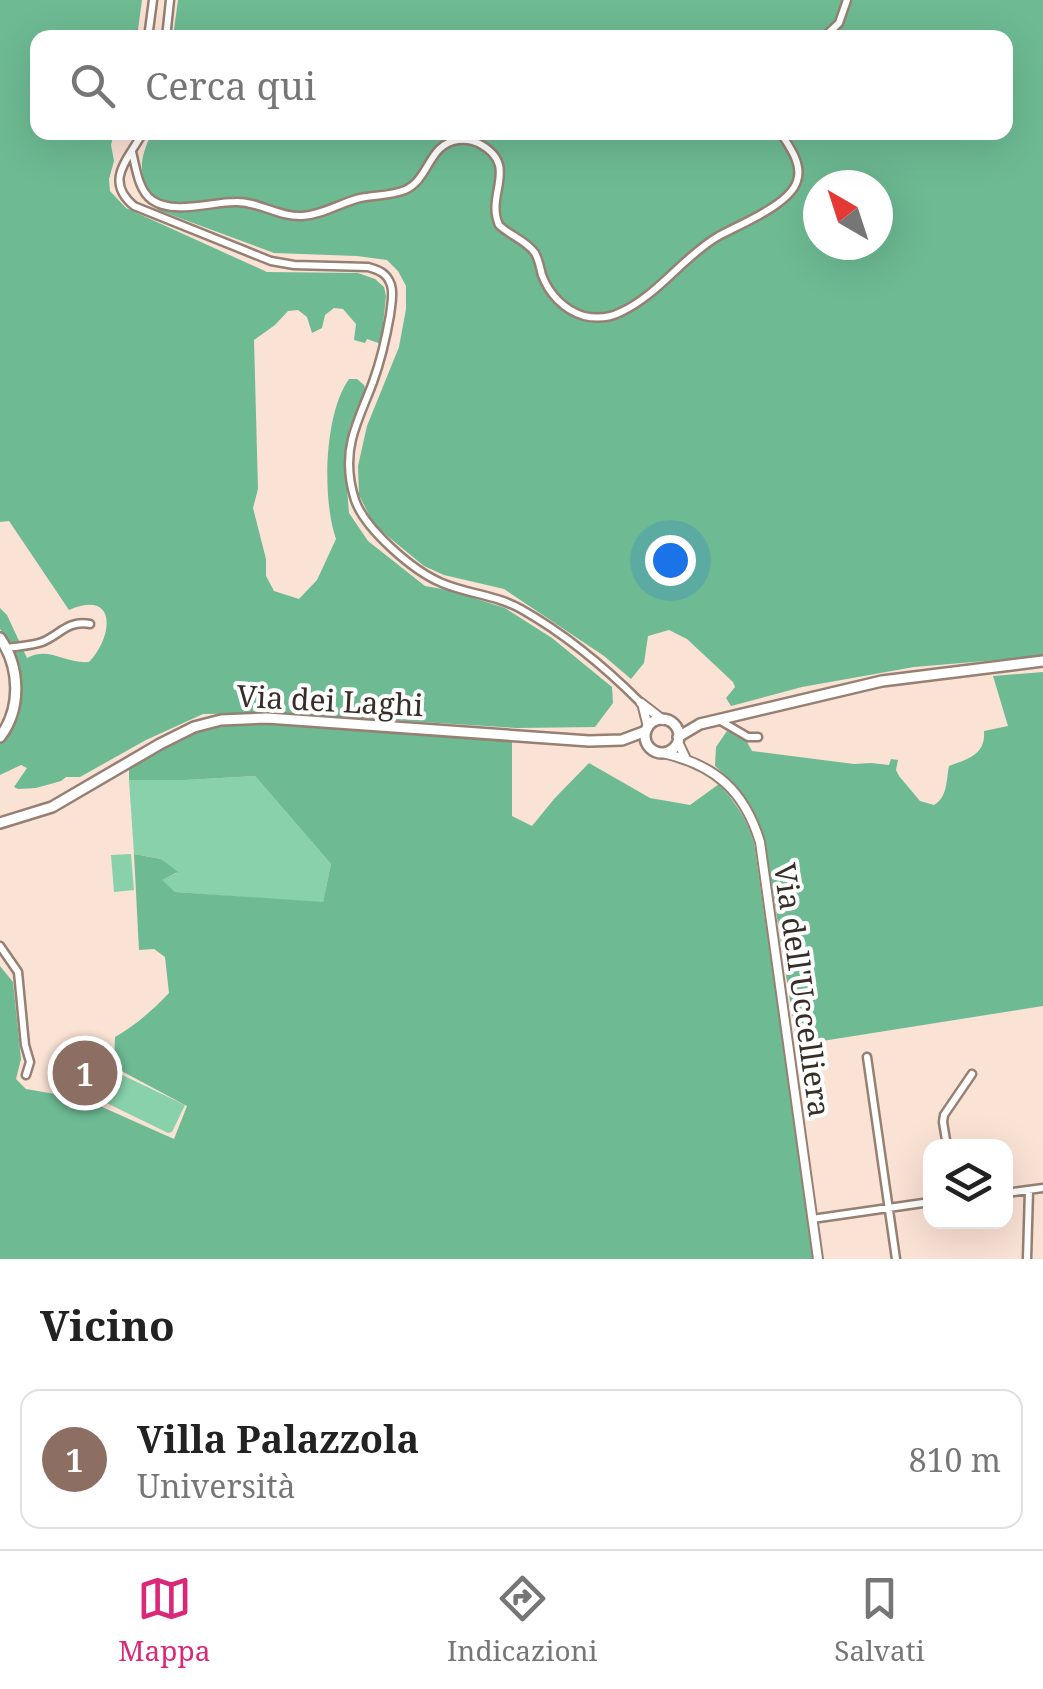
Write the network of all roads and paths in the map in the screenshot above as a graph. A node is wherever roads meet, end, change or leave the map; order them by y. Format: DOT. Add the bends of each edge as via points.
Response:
graph roads {
  1 [pos="153,0"];
  2 [pos="170,0"];
  3 [pos="847,0"];
  4 [pos="149,30"];
  5 [pos="167,30"];
  6 [pos="832,30"];
  7 [pos="139,140"];
  8 [pos="455,140"];
  9 [pos="455,140"];
  10 [pos="785,140"];
  11 [pos="132,152"];
  12 [pos="90,624"];
  13 [pos="0,638"];
  14 [pos="7,648"];
  15 [pos="1043,661"];
  16 [pos="641,703"];
  17 [pos="718,720"];
  18 [pos="667,721"];
  19 [pos="700,724"];
  20 [pos="647,729"];
  21 [pos="0,737"];
  22 [pos="758,738"];
  23 [pos="678,739"];
  24 [pos="622,740"];
  25 [pos="657,751"];
  26 [pos="686,758"];
  27 [pos="0,823"];
  28 [pos="0,946"];
  29 [pos="867,1057"];
  30 [pos="972,1074"];
  31 [pos="26,1075"];
  32 [pos="946,1139"];
  33 [pos="1043,1188"];
  34 [pos="1030,1190"];
  35 [pos="1013,1192"];
  36 [pos="923,1203"];
  37 [pos="888,1207"];
  38 [pos="812,1219"];
  39 [pos="818,1259"];
  40 [pos="896,1259"];
  41 [pos="1027,1259"];
  1 -- 4 [label="street"];
  2 -- 5 [label="street"];
  3 -- 6 [label="street"];
  7 -- 11 [label="street"];
  8 -- 10 [label="street" via="474,142 500,162 498,224 533,250 560,302 598,318 637,303 706,244 789,194 798,168"];
  9 -- 11 [label="street" via="442,145 404,190 301,216 240,202 158,203 142,189"];
  11 -- 16 [label="street" via="119,185 141,210 276,262 368,267 384,274 392,292 387,331 350,451 351,483 362,514 422,572 522,609 592,656"];
  12 -- 14 [label="street"];
  13 -- 14 [label="main road"];
  14 -- 21 [label="main road" via="15,704"];
  15 -- 17 [label="main road" via="876,682"];
  16 -- 18 [label="street"];
  16 -- 20 [label="street"];
  17 -- 19 [label="main road"];
  17 -- 22 [label="street"];
  18 -- 19 [label="main road"];
  18 -- 20 [label="main road"];
  18 -- 23 [label="main road"];
  19 -- 23 [label="main road"];
  20 -- 24 [label="main road, Via dei Laghi"];
  20 -- 25 [label="main road" via="647,743"];
  23 -- 25 [label="main road" via="672,750"];
  23 -- 26 [label="street"];
  24 -- 25 [label="main road, Via dei Laghi"];
  24 -- 27 [label="main road, Via dei Laghi" via="221,720 167,740 52,807"];
  25 -- 26 [label="street"];
  26 -- 38 [label="street, Via dell'Uccelliera" via="733,790 760,842"];
  28 -- 31 [label="street" via="18,972"];
  29 -- 37 [label="street"];
  30 -- 32 [label="street" via="944,1115"];
  33 -- 34 [label="street"];
  34 -- 35 [label="street"];
  34 -- 41 [label="street"];
  36 -- 37 [label="street"];
  37 -- 38 [label="street"];
  37 -- 40 [label="street"];
  38 -- 39 [label="street, Via dell'Uccelliera"];
}
